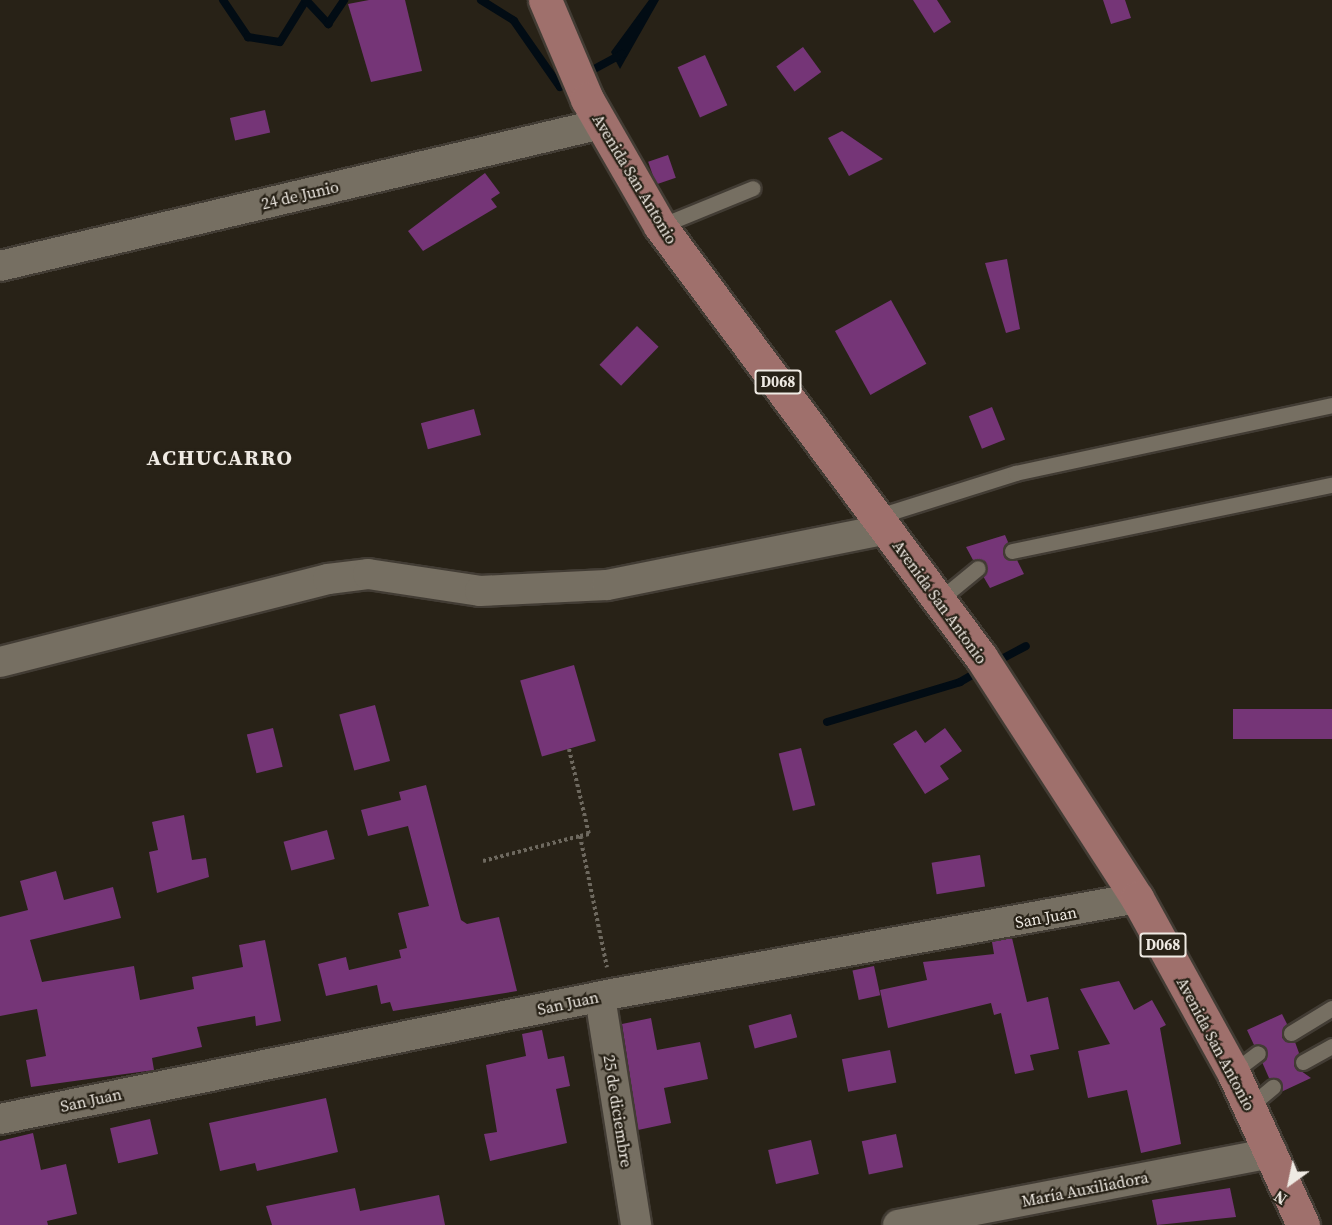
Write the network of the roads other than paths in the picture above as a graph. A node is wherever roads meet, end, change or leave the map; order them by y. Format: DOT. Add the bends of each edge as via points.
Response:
graph roads {
  1 [pos="545,0"];
  2 [pos="594,112"];
  3 [pos="753,188"];
  4 [pos="660,226"];
  5 [pos="0,266"];
  6 [pos="1332,405"];
  7 [pos="1332,485"];
  8 [pos="882,522"];
  9 [pos="1012,550"];
  10 [pos="978,568"];
  11 [pos="939,600"];
  12 [pos="0,662"];
  13 [pos="1137,898"];
  14 [pos="606,995"];
  15 [pos="1332,1008"];
  16 [pos="1291,1033"];
  17 [pos="1332,1046"];
  18 [pos="1304,1062"];
  19 [pos="0,1119"];
  20 [pos="1272,1153"];
  21 [pos="636,1225"];
  22 [pos="898,1225"];
  23 [pos="1303,1225"];
  1 -- 2 [label="main road, Avenida San Antonio / D068"];
  2 -- 4 [label="main road, Avenida San Antonio / D068"];
  2 -- 5 [label="street, 24 de Junio"];
  3 -- 4 [label="lane"];
  4 -- 8 [label="main road, Avenida San Antonio / D068"];
  6 -- 8 [label="lane" via="1015,473"];
  7 -- 9 [label="lane"];
  8 -- 11 [label="main road, Avenida San Antonio / D068"];
  8 -- 12 [label="street" via="607,585 480,591 368,574 328,579"];
  10 -- 11 [label="lane"];
  11 -- 13 [label="main road, Avenida San Antonio / D068" via="988,668"];
  13 -- 14 [label="street, San Juan"];
  13 -- 20 [label="main road, Avenida San Antonio / D068" via="1245,1063 1261,1096"];
  14 -- 19 [label="street, San Juan"];
  14 -- 21 [label="street, 25 de diciembre"];
  15 -- 16 [label="lane"];
  17 -- 18 [label="lane"];
  20 -- 22 [label="street, María Auxiliadora"];
  20 -- 23 [label="main road, Avenida San Antonio / D068"];
}
